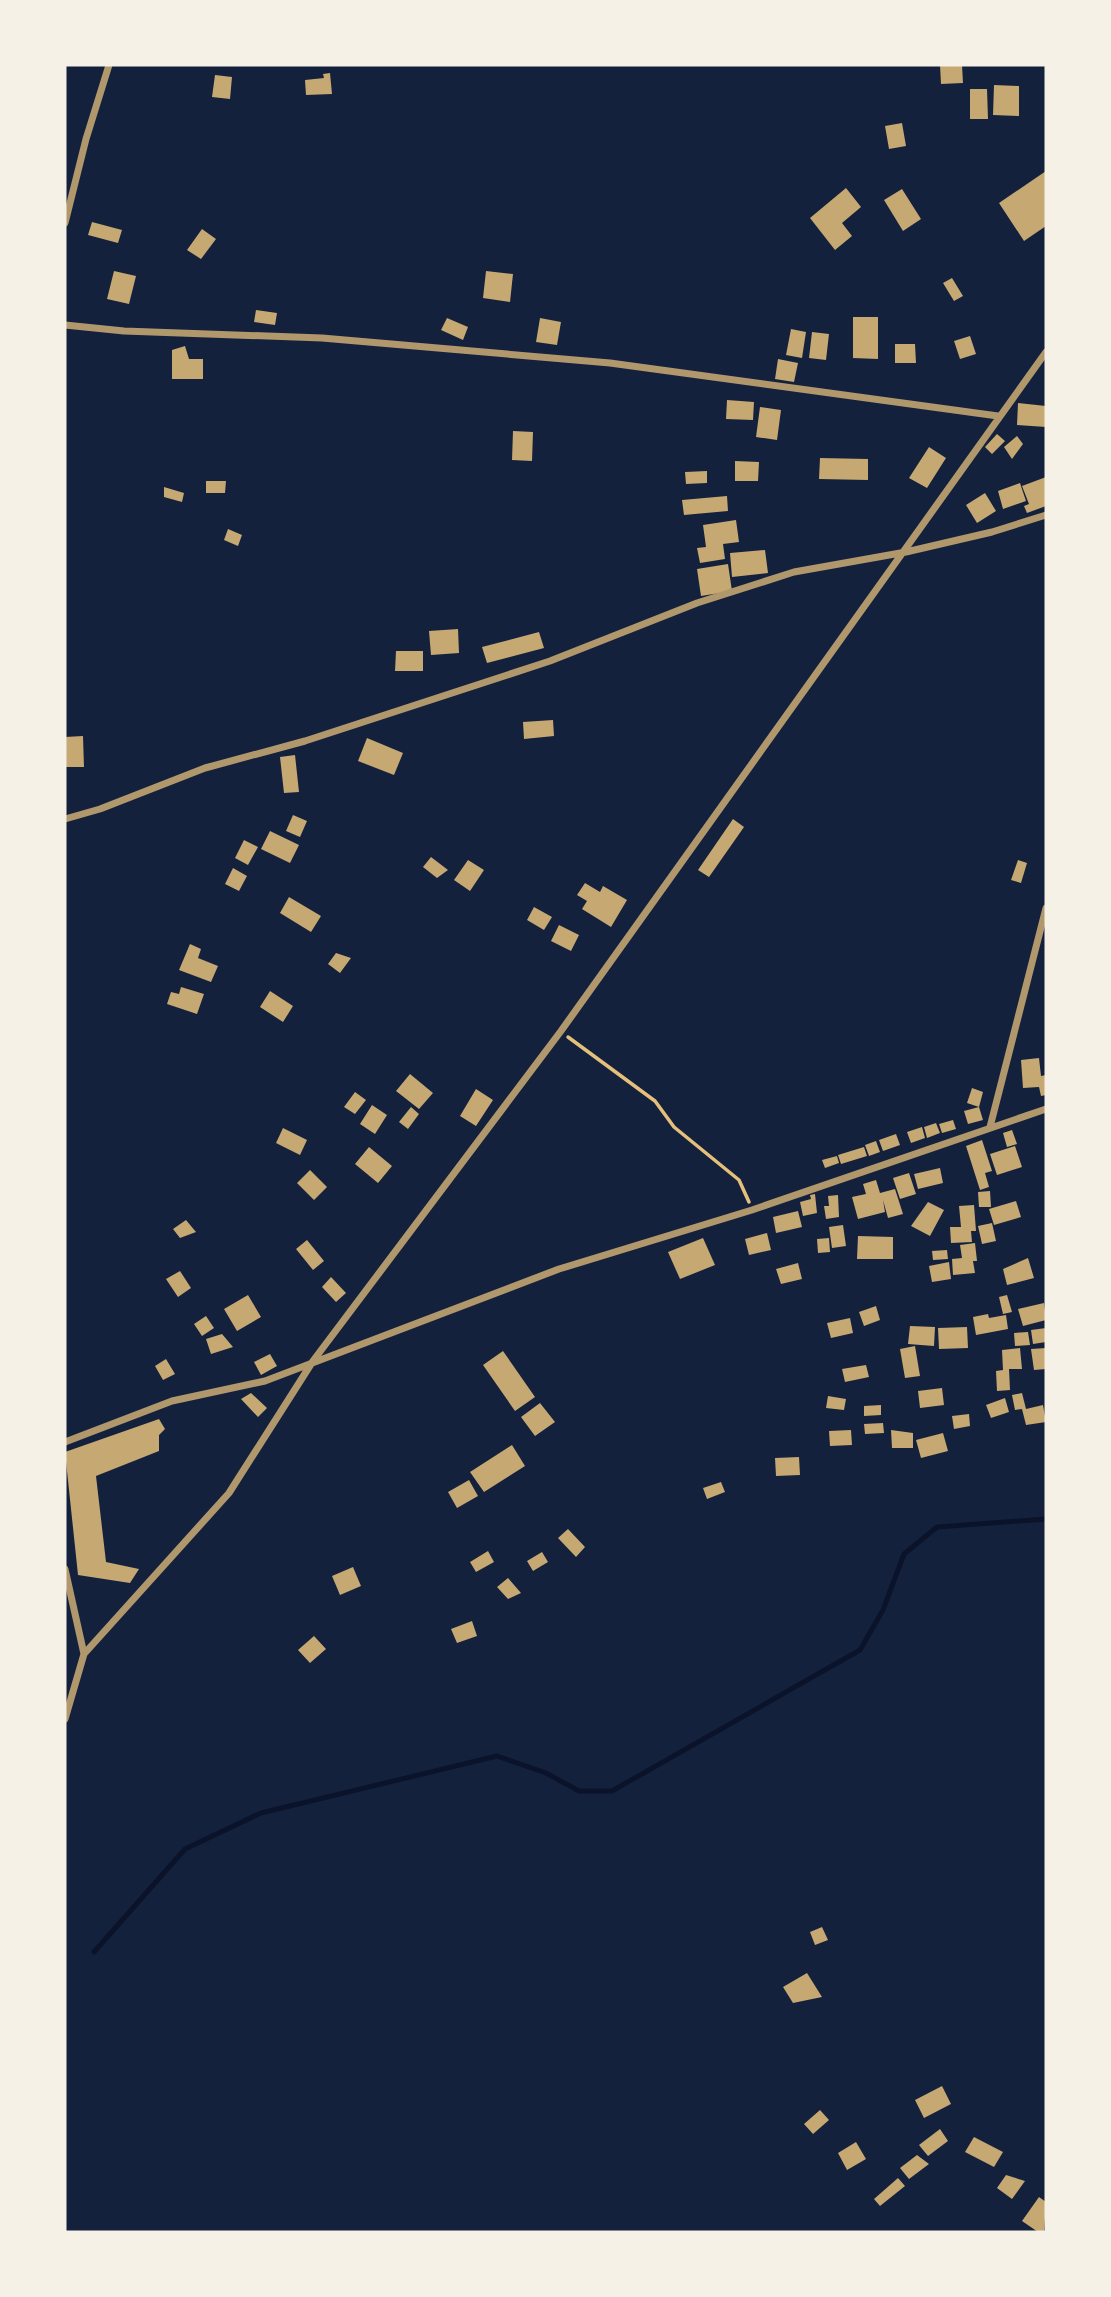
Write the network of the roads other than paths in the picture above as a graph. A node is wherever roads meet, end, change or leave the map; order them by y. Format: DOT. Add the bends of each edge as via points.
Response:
graph roads {
  1 [pos="109,65"];
  2 [pos="65,223"];
  3 [pos="65,325"];
  4 [pos="1046,352"];
  5 [pos="998,416"];
  6 [pos="1046,515"];
  7 [pos="906,552"];
  8 [pos="65,819"];
  9 [pos="1046,908"];
  10 [pos="1046,1108"];
  11 [pos="990,1127"];
  12 [pos="313,1361"];
  13 [pos="65,1442"];
  14 [pos="65,1569"];
  15 [pos="84,1654"];
  16 [pos="65,1719"];
  1 -- 2 [label="street"];
  3 -- 5 [label="street" via="322,338 610,363"];
  4 -- 5 [label="street"];
  5 -- 7 [label="street"];
  6 -- 7 [label="street"];
  7 -- 8 [label="street" via="794,572 697,603 550,661 305,741 205,768"];
  7 -- 12 [label="street" via="561,1031"];
  9 -- 11 [label="street"];
  10 -- 11 [label="street"];
  11 -- 12 [label="street" via="752,1210 559,1269"];
  12 -- 13 [label="street" via="246,1387 172,1401"];
  12 -- 15 [label="street" via="229,1493"];
  14 -- 15 [label="street"];
  15 -- 16 [label="street"];
}
